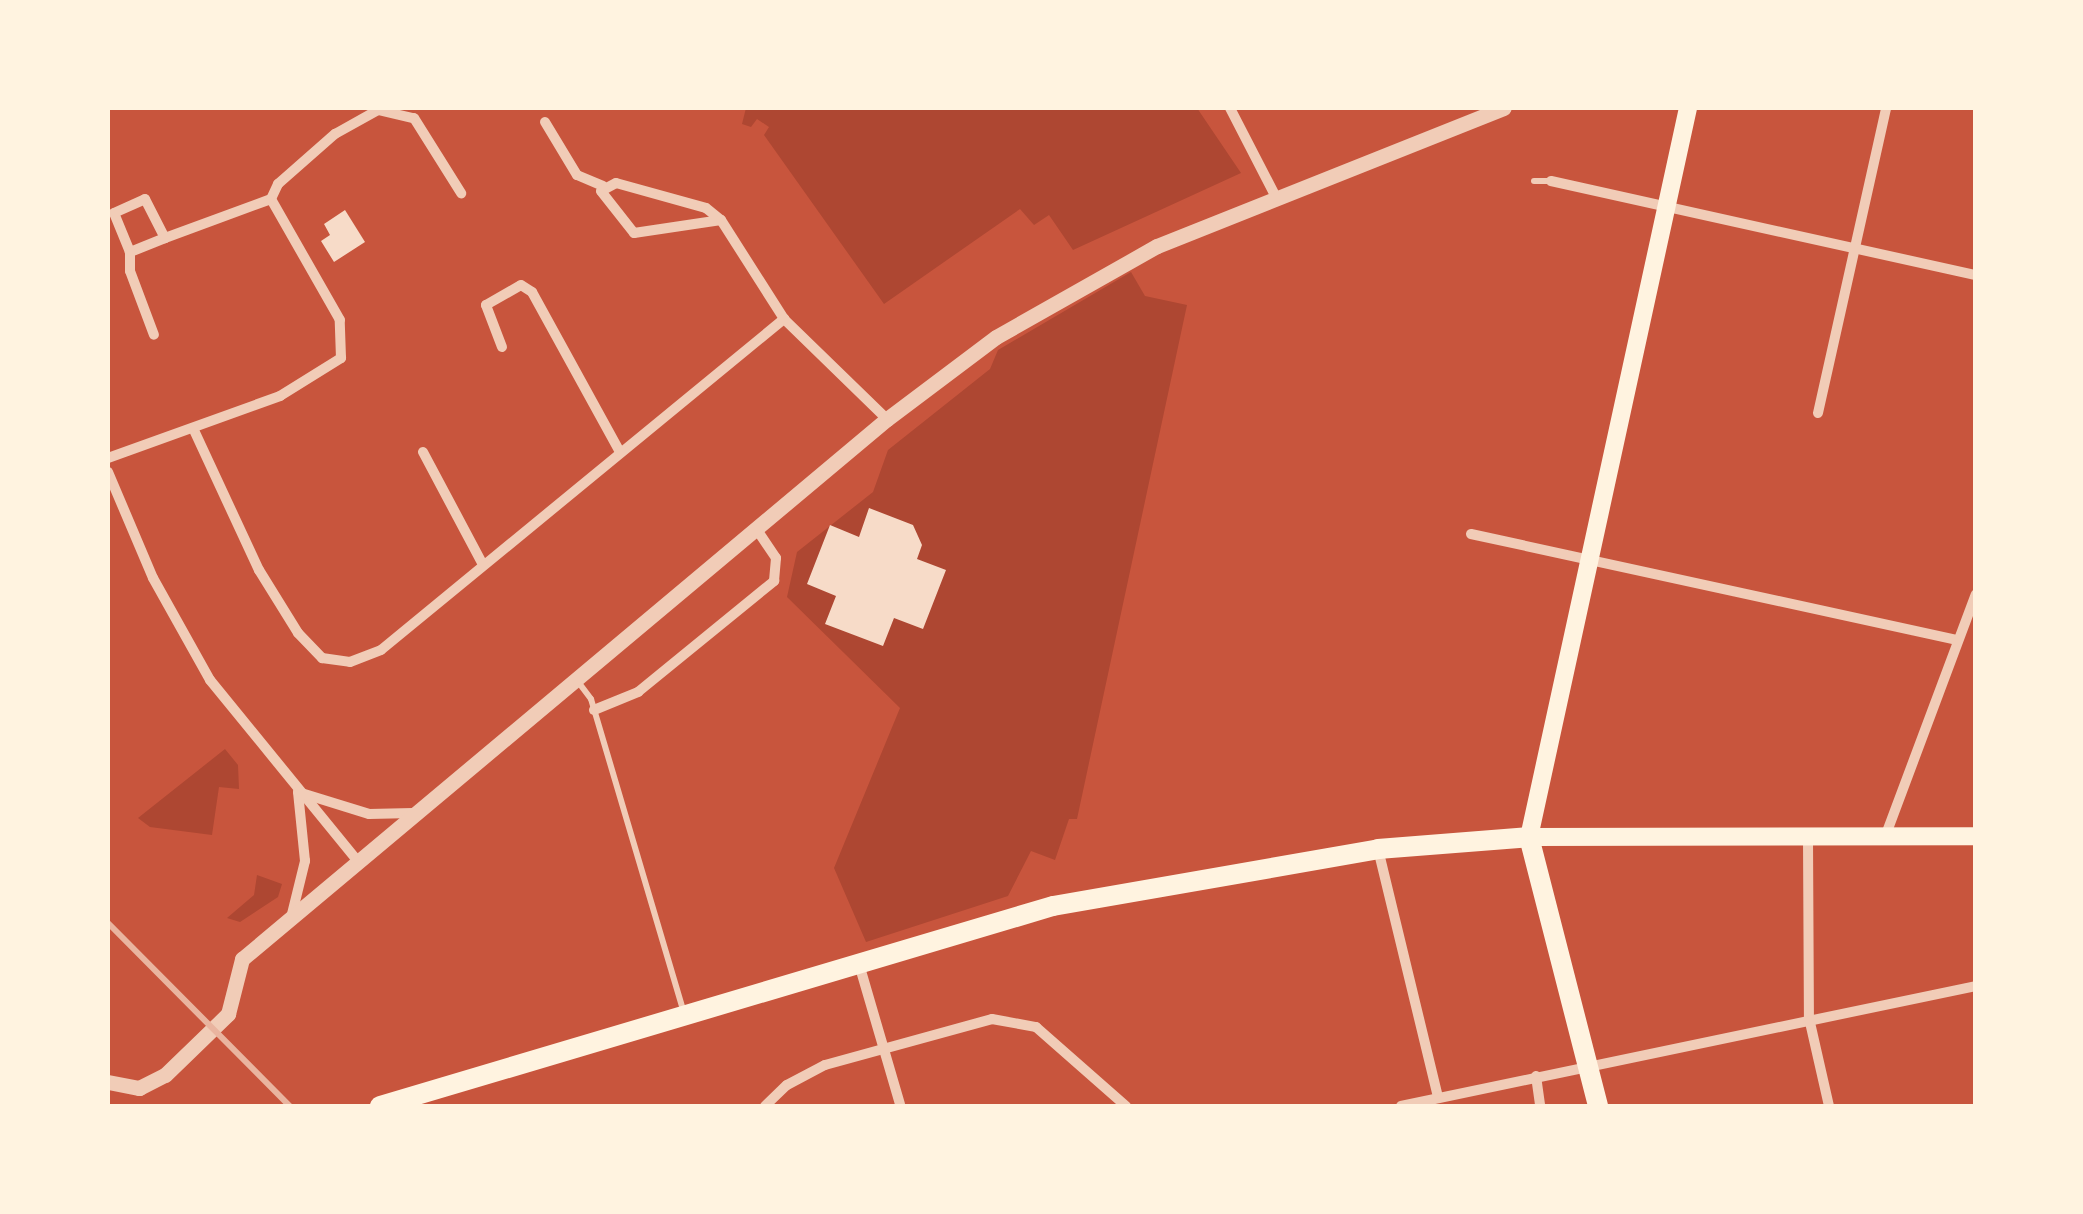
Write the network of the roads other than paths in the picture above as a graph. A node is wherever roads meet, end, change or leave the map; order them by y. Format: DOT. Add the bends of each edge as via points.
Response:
graph roads {
  1 [pos="1230,108"];
  2 [pos="1503,108"];
  3 [pos="1688,108"];
  4 [pos="1886,108"];
  5 [pos="545,122"];
  6 [pos="1534,181"];
  7 [pos="1550,181"];
  8 [pos="603,186"];
  9 [pos="461,194"];
  10 [pos="1275,194"];
  11 [pos="271,199"];
  12 [pos="1666,204"];
  13 [pos="110,212"];
  14 [pos="721,220"];
  15 [pos="165,238"];
  16 [pos="1857,248"];
  17 [pos="130,252"];
  18 [pos="1976,275"];
  19 [pos="784,318"];
  20 [pos="154,335"];
  21 [pos="502,347"];
  22 [pos="1818,413"];
  23 [pos="887,419"];
  24 [pos="194,428"];
  25 [pos="423,452"];
  26 [pos="620,452"];
  27 [pos="108,458"];
  28 [pos="108,472"];
  29 [pos="756,528"];
  30 [pos="1471,534"];
  31 [pos="1586,559"];
  32 [pos="484,565"];
  33 [pos="1976,594"];
  34 [pos="1958,640"];
  35 [pos="576,678"];
  36 [pos="594,710"];
  37 [pos="298,792"];
  38 [pos="418,813"];
  39 [pos="1976,836"];
  40 [pos="1529,837"];
  41 [pos="1885,838"];
  42 [pos="1808,839"];
  43 [pos="1378,849"];
  44 [pos="359,864"];
  45 [pos="290,920"];
  46 [pos="859,964"];
  47 [pos="1976,986"];
  48 [pos="685,1018"];
  49 [pos="1809,1018"];
  50 [pos="884,1048"];
  51 [pos="1588,1068"];
  52 [pos="1536,1076"];
  53 [pos="108,1082"];
  54 [pos="1438,1097"];
  55 [pos="900,1104"];
  56 [pos="380,1106"];
  57 [pos="765,1106"];
  58 [pos="1126,1106"];
  59 [pos="1401,1106"];
  60 [pos="1540,1106"];
  61 [pos="1598,1106"];
  62 [pos="1829,1106"];
  1 -- 10 [label="street"];
  2 -- 10 [label="street"];
  3 -- 12 [label="main road"];
  4 -- 16 [label="street"];
  5 -- 8 [label="street" via="577,175"];
  6 -- 7 [label="lane"];
  7 -- 12 [label="street"];
  8 -- 14 [label="street" via="616,183 706,208"];
  8 -- 14 [label="street" via="602,197 634,234"];
  9 -- 11 [label="street" via="421,124 378,110 317,149"];
  10 -- 23 [label="street" via="1081,286 996,337"];
  11 -- 15 [label="street"];
  11 -- 24 [label="street" via="340,320 342,358 280,396"];
  12 -- 16 [label="street"];
  12 -- 31 [label="main road"];
  13 -- 15 [label="street" via="145,199"];
  13 -- 17 [label="street"];
  14 -- 19 [label="street"];
  15 -- 17 [label="street"];
  16 -- 18 [label="street"];
  16 -- 22 [label="street"];
  17 -- 20 [label="street" via="130,272"];
  19 -- 23 [label="street"];
  19 -- 26 [label="street"];
  21 -- 26 [label="street" via="486,305 520,286 532,292"];
  23 -- 29 [label="street"];
  24 -- 27 [label="street"];
  24 -- 32 [label="street" via="259,570 322,658 367,658"];
  25 -- 32 [label="street"];
  26 -- 32 [label="street"];
  28 -- 37 [label="street" via="198,662"];
  29 -- 35 [label="street"];
  29 -- 36 [label="street" via="776,558 774,580 638,692"];
  30 -- 31 [label="street"];
  31 -- 34 [label="street"];
  31 -- 40 [label="main road"];
  33 -- 34 [label="street"];
  34 -- 41 [label="street"];
  35 -- 36 [label="lane"];
  35 -- 38 [label="street"];
  36 -- 48 [label="lane"];
  37 -- 38 [label="street" via="370,814"];
  37 -- 44 [label="street"];
  37 -- 45 [label="street" via="305,861"];
  38 -- 44 [label="street"];
  39 -- 41 [label="main road"];
  40 -- 42 [label="main road"];
  40 -- 43 [label="main road"];
  40 -- 51 [label="main road"];
  41 -- 42 [label="main road"];
  42 -- 49 [label="street"];
  43 -- 46 [label="main road" via="1053,906"];
  43 -- 54 [label="street"];
  44 -- 45 [label="street"];
  45 -- 53 [label="street" via="235,968 231,1004 204,1042 152,1084"];
  46 -- 48 [label="main road"];
  46 -- 50 [label="street"];
  47 -- 49 [label="street"];
  48 -- 56 [label="main road"];
  49 -- 51 [label="street"];
  49 -- 62 [label="street"];
  50 -- 55 [label="street"];
  50 -- 57 [label="street" via="825,1065"];
  50 -- 58 [label="street" via="965,1024 1014,1021 1058,1042"];
  51 -- 52 [label="street"];
  51 -- 61 [label="main road"];
  52 -- 54 [label="street"];
  52 -- 60 [label="street"];
  54 -- 59 [label="street"];
}
